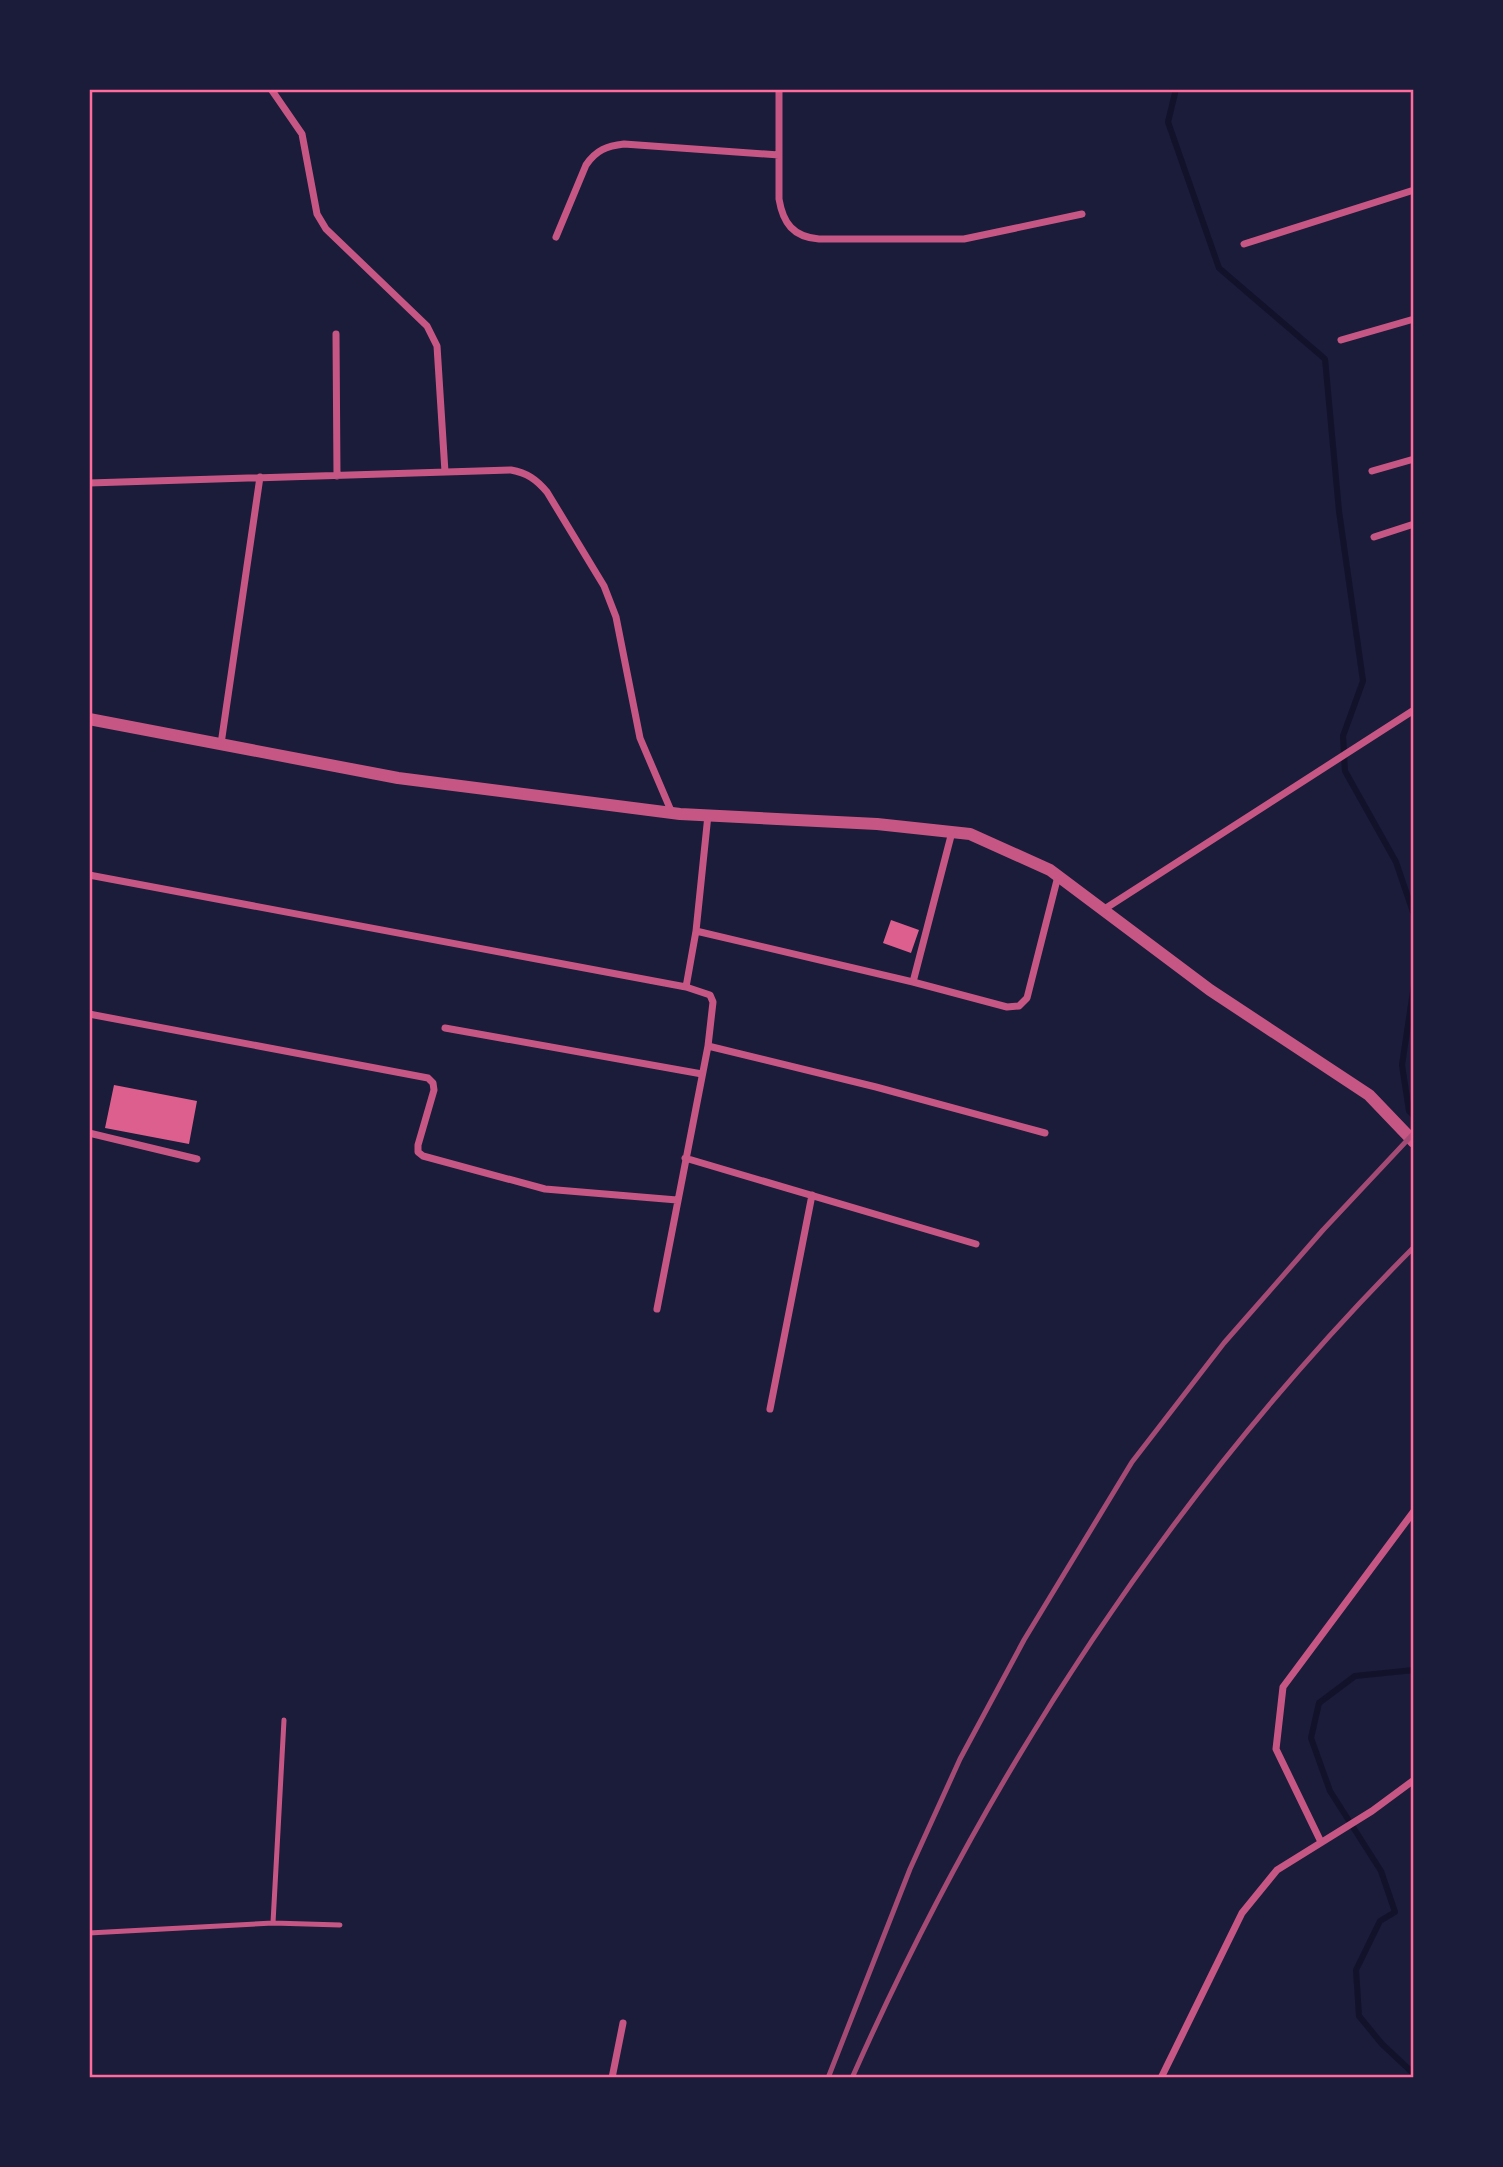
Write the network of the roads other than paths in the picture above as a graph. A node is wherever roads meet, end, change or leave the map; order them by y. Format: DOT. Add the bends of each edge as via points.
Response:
graph roads {
  1 [pos="271,89"];
  2 [pos="779,89"];
  3 [pos="779,155"];
  4 [pos="1414,190"];
  5 [pos="1082,214"];
  6 [pos="556,237"];
  7 [pos="1244,244"];
  8 [pos="1414,319"];
  9 [pos="336,334"];
  10 [pos="1341,340"];
  11 [pos="1414,458"];
  12 [pos="1372,471"];
  13 [pos="445,472"];
  14 [pos="337,475"];
  15 [pos="260,477"];
  16 [pos="89,483"];
  17 [pos="1414,524"];
  18 [pos="1374,537"];
  19 [pos="1414,710"];
  20 [pos="89,719"];
  21 [pos="221,744"];
  22 [pos="673,813"];
  23 [pos="708,815"];
  24 [pos="952,832"];
  25 [pos="89,875"];
  26 [pos="1058,876"];
  27 [pos="1103,910"];
  28 [pos="696,931"];
  29 [pos="913,982"];
  30 [pos="686,987"];
  31 [pos="89,1014"];
  32 [pos="445,1028"];
  33 [pos="708,1046"];
  34 [pos="702,1073"];
  35 [pos="89,1133"];
  36 [pos="1045,1133"];
  37 [pos="1414,1142"];
  38 [pos="685,1157"];
  39 [pos="197,1158"];
  40 [pos="812,1195"];
  41 [pos="677,1199"];
  42 [pos="976,1244"];
  43 [pos="657,1309"];
  44 [pos="770,1409"];
  45 [pos="1414,1511"];
  46 [pos="284,1720"];
  47 [pos="1414,1780"];
  48 [pos="1321,1842"];
  49 [pos="273,1923"];
  50 [pos="340,1926"];
  51 [pos="89,1933"];
  52 [pos="623,2023"];
  53 [pos="612,2078"];
  54 [pos="1161,2078"];
  1 -- 13 [label="street" via="302,134 317,214 326,229 434,336"];
  2 -- 3 [label="street"];
  3 -- 5 [label="street" via="781,213 796,234 807,238 964,239"];
  3 -- 6 [label="street" via="611,146 592,156 586,165"];
  4 -- 7 [label="street"];
  8 -- 10 [label="street"];
  9 -- 14 [label="street"];
  11 -- 12 [label="street"];
  13 -- 14 [label="street"];
  13 -- 22 [label="street" via="511,470 525,473 547,492 604,586 616,617 639,738"];
  14 -- 15 [label="street"];
  15 -- 16 [label="street"];
  15 -- 21 [label="street"];
  17 -- 18 [label="street"];
  19 -- 27 [label="street"];
  20 -- 21 [label="street"];
  21 -- 22 [label="street" via="398,778"];
  22 -- 23 [label="street"];
  23 -- 24 [label="street"];
  23 -- 28 [label="street"];
  24 -- 26 [label="street" via="970,834"];
  24 -- 29 [label="street"];
  25 -- 30 [label="street"];
  26 -- 27 [label="street"];
  26 -- 29 [label="street" via="1027,998 1019,1006 1007,1007"];
  27 -- 37 [label="street" via="1210,990 1369,1094"];
  28 -- 29 [label="street"];
  28 -- 30 [label="street"];
  30 -- 33 [label="street" via="705,992 713,1002"];
  31 -- 41 [label="street" via="428,1078 434,1090 418,1145 423,1156 545,1189"];
  32 -- 34 [label="street"];
  33 -- 34 [label="street"];
  33 -- 36 [label="street"];
  34 -- 38 [label="street"];
  35 -- 39 [label="street"];
  38 -- 40 [label="street"];
  38 -- 41 [label="street"];
  40 -- 42 [label="street"];
  40 -- 44 [label="street"];
  41 -- 43 [label="street"];
  45 -- 48 [label="street" via="1283,1687 1276,1749"];
  46 -- 49 [label="lane"];
  47 -- 48 [label="street"];
  48 -- 54 [label="street" via="1277,1870 1242,1913"];
  49 -- 50 [label="lane"];
  49 -- 51 [label="lane"];
  52 -- 53 [label="street"];
}
